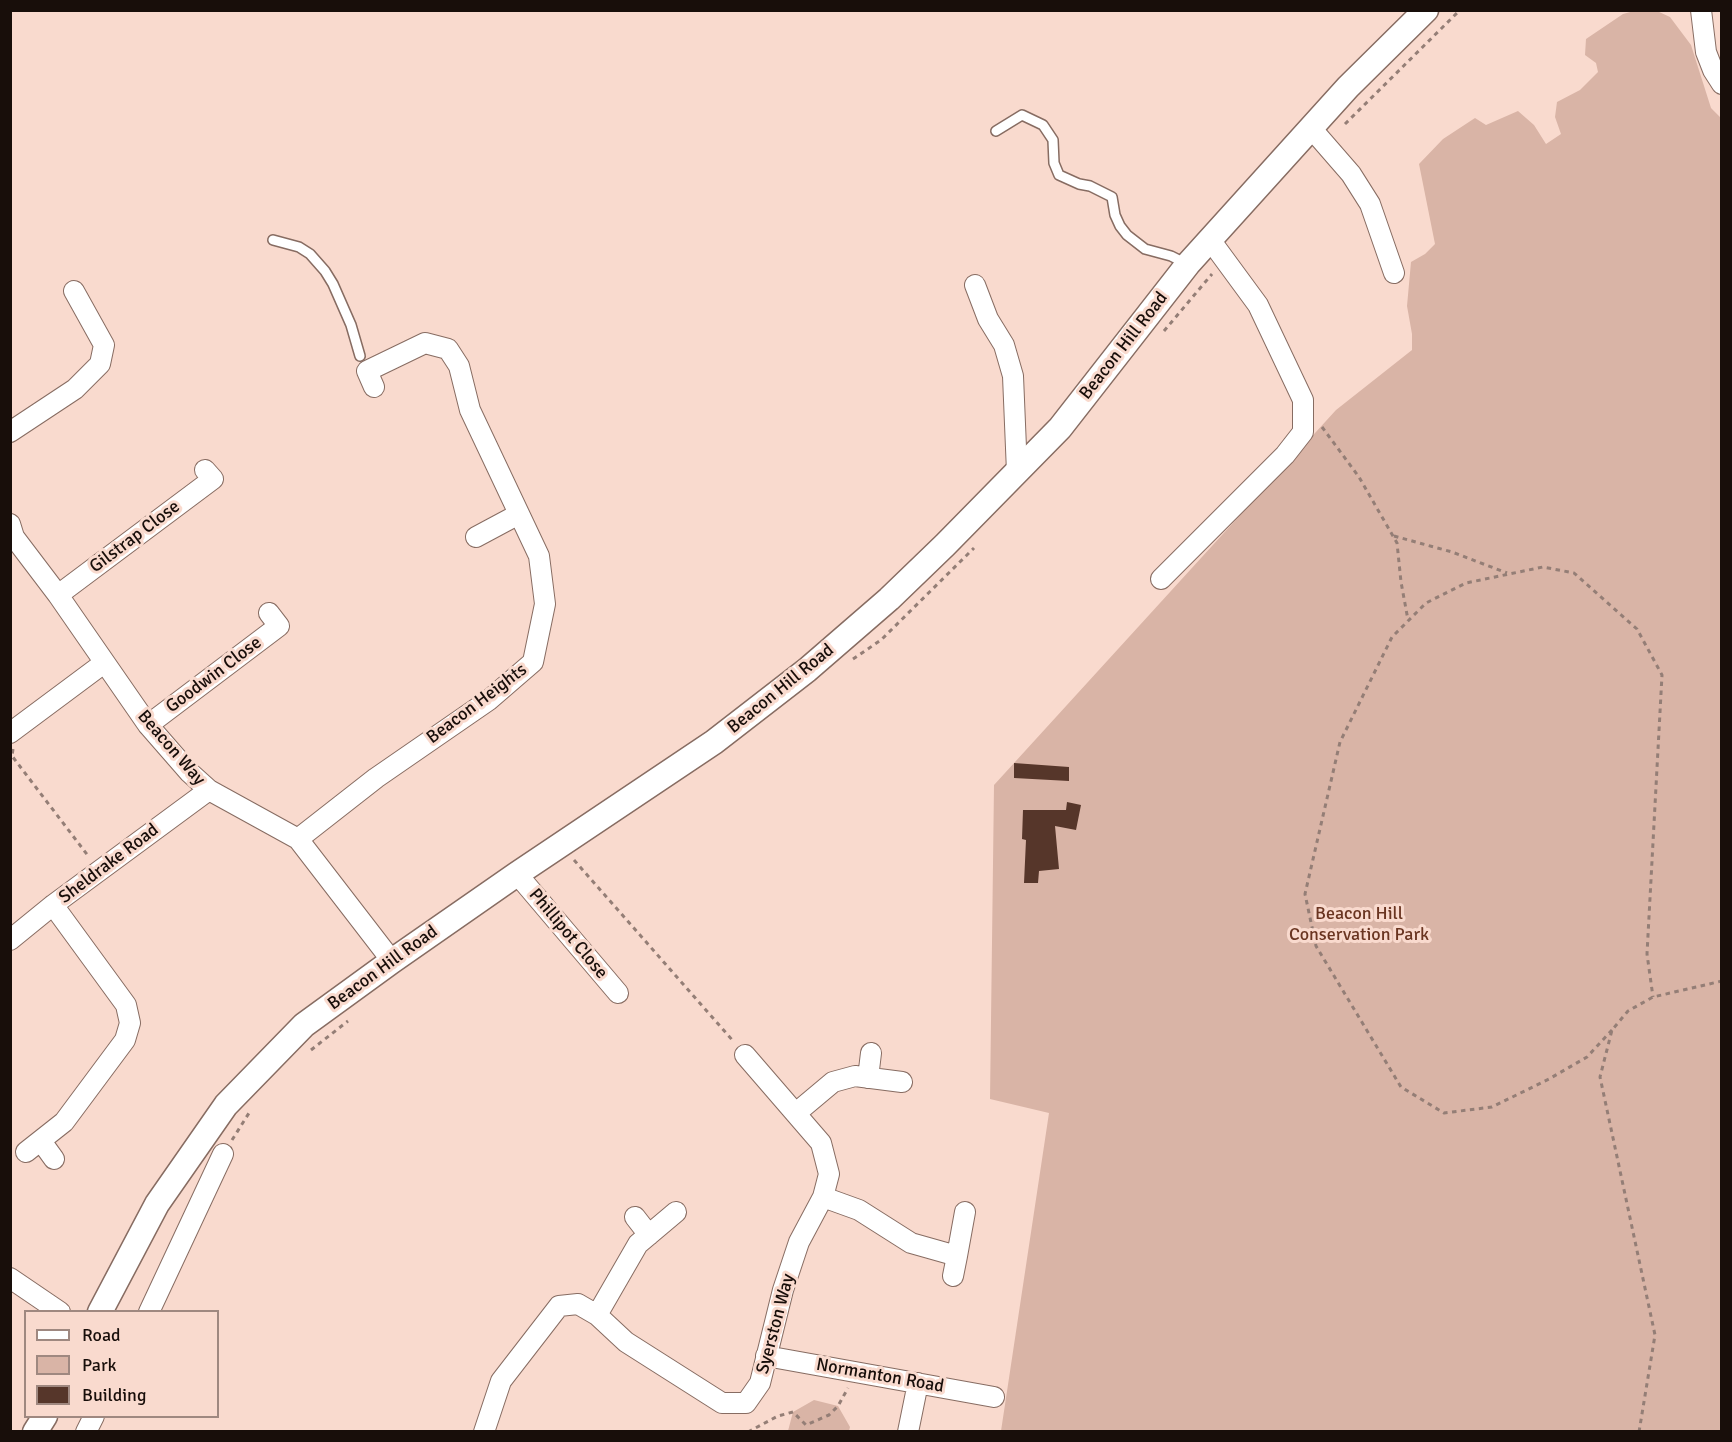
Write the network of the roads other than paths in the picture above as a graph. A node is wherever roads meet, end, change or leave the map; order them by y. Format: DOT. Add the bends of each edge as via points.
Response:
graph roads {
  1 [pos="1426,10"];
  2 [pos="1701,10"];
  3 [pos="1722,84"];
  4 [pos="1311,128"];
  5 [pos="996,130"];
  6 [pos="273,240"];
  7 [pos="1211,241"];
  8 [pos="1188,264"];
  9 [pos="1394,273"];
  10 [pos="975,285"];
  11 [pos="74,291"];
  12 [pos="367,371"];
  13 [pos="10,432"];
  14 [pos="1017,472"];
  15 [pos="213,479"];
  16 [pos="519,514"];
  17 [pos="12,534"];
  18 [pos="476,537"];
  19 [pos="1161,579"];
  20 [pos="58,595"];
  21 [pos="279,626"];
  22 [pos="104,663"];
  23 [pos="148,725"];
  24 [pos="11,741"];
  25 [pos="208,790"];
  26 [pos="298,839"];
  27 [pos="517,874"];
  28 [pos="53,905"];
  29 [pos="10,940"];
  30 [pos="392,961"];
  31 [pos="618,993"];
  32 [pos="871,1053"];
  33 [pos="745,1055"];
  34 [pos="868,1077"];
  35 [pos="902,1082"];
  36 [pos="796,1113"];
  37 [pos="223,1154"];
  38 [pos="54,1159"];
  39 [pos="823,1197"];
  40 [pos="676,1212"];
  41 [pos="965,1212"];
  42 [pos="635,1217"];
  43 [pos="649,1235"];
  44 [pos="957,1256"];
  45 [pos="952,1276"];
  46 [pos="10,1278"];
  47 [pos="58,1310"];
  48 [pos="101,1310"];
  49 [pos="149,1310"];
  50 [pos="597,1315"];
  51 [pos="766,1356"];
  52 [pos="918,1383"];
  53 [pos="994,1397"];
  54 [pos="484,1431"];
  55 [pos="908,1431"];
  1 -- 4 [label="street, Beacon Hill Road"];
  2 -- 3 [label="street" via="1706,52"];
  4 -- 7 [label="street, Beacon Hill Road"];
  4 -- 9 [label="street" via="1351,174 1370,204"];
  5 -- 8 [label="lane" via="1022,115 1043,125 1053,140 1059,175 1112,197 1120,226 1145,249"];
  6 -- 12 [label="lane" via="299,247 325,271"];
  7 -- 8 [label="street, Beacon Hill Road"];
  7 -- 19 [label="street" via="1258,305 1303,399 1303,432 1286,455"];
  8 -- 14 [label="street, Beacon Hill Road" via="1060,428"];
  10 -- 14 [label="street" via="988,319 1004,345 1013,376"];
  11 -- 13 [label="street" via="104,345 100,364 75,389"];
  12 -- 16 [label="street, Beacon Heights" via="425,344 448,349 459,366 470,410"];
  14 -- 27 [label="street, Beacon Hill Road" via="937,553 807,670 714,742"];
  15 -- 20 [label="street, Gilstrap Close"];
  16 -- 18 [label="street"];
  16 -- 26 [label="street, Beacon Heights" via="539,556 545,604 533,662 489,700 376,778"];
  17 -- 20 [label="street, Beacon Way"];
  20 -- 22 [label="street, Beacon Way"];
  21 -- 23 [label="street, Goodwin Close"];
  22 -- 23 [label="street, Beacon Way"];
  22 -- 24 [label="street"];
  23 -- 25 [label="street, Beacon Way"];
  25 -- 26 [label="street, Beacon Way"];
  25 -- 28 [label="street, Sheldrake Road"];
  26 -- 30 [label="street, Beacon Way"];
  27 -- 30 [label="street, Beacon Hill Road"];
  27 -- 31 [label="street, Phillipot Close"];
  28 -- 29 [label="street, Sheldrake Road"];
  28 -- 38 [label="street" via="126,1005 130,1023 125,1040 64,1122 33,1146"];
  30 -- 48 [label="street, Beacon Hill Road" via="304,1025 226,1105 157,1204"];
  32 -- 34 [label="street"];
  33 -- 36 [label="street, Syerston Way"];
  34 -- 35 [label="street"];
  34 -- 36 [label="street" via="833,1082"];
  36 -- 39 [label="street, Syerston Way" via="821,1143 829,1174"];
  37 -- 49 [label="street"];
  39 -- 44 [label="street" via="859,1210 911,1243"];
  39 -- 51 [label="street, Syerston Way" via="796,1251"];
  40 -- 43 [label="street"];
  41 -- 44 [label="street"];
  42 -- 43 [label="street"];
  43 -- 50 [label="street" via="638,1244"];
  44 -- 45 [label="street"];
  46 -- 47 [label="street"];
  50 -- 51 [label="street, Syerston Way" via="626,1342 722,1403 746,1403 760,1383"];
  50 -- 54 [label="street, Syerston Way" via="579,1304 559,1306 501,1381"];
  51 -- 52 [label="street, Normanton Road"];
  52 -- 53 [label="street, Normanton Road"];
  52 -- 55 [label="street"];
}
